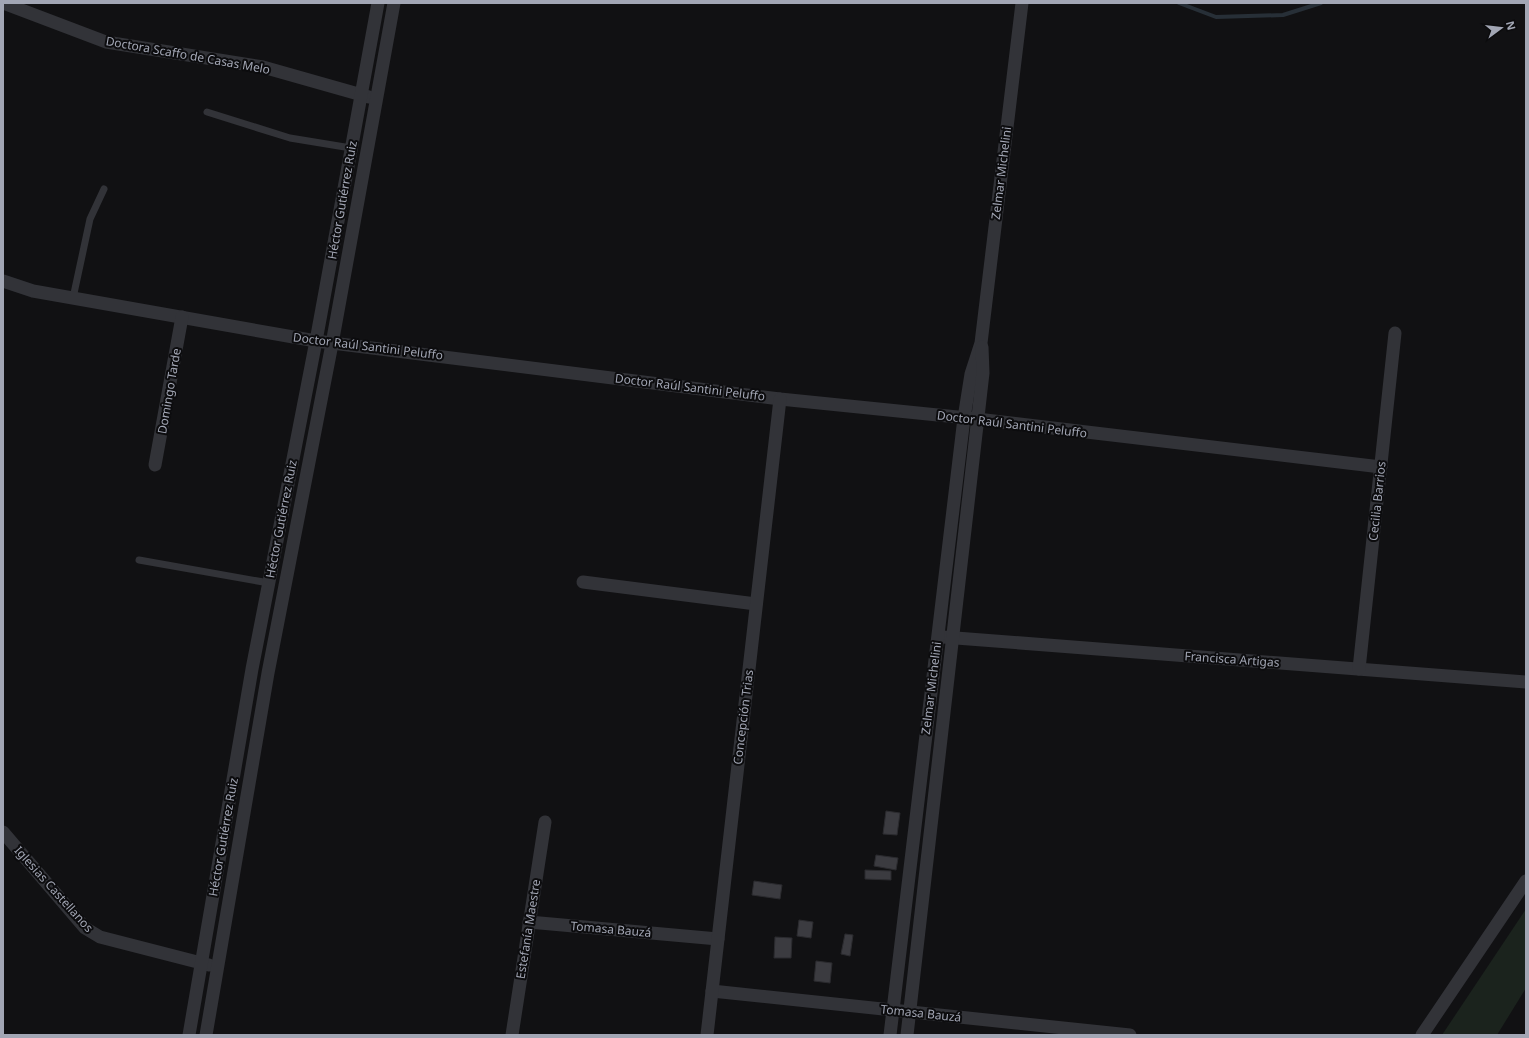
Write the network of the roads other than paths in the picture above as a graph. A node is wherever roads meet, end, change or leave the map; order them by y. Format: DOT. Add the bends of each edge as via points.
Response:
graph roads {
  1 [pos="3,3"];
  2 [pos="378,3"];
  3 [pos="394,3"];
  4 [pos="1022,3"];
  5 [pos="361,95"];
  6 [pos="377,98"];
  7 [pos="207,112"];
  8 [pos="351,148"];
  9 [pos="104,189"];
  10 [pos="3,281"];
  11 [pos="73,298"];
  12 [pos="182,317"];
  13 [pos="1395,332"];
  14 [pos="316,340"];
  15 [pos="981,343"];
  16 [pos="780,399"];
  17 [pos="964,418"];
  18 [pos="977,419"];
  19 [pos="155,465"];
  20 [pos="1381,467"];
  21 [pos="139,560"];
  22 [pos="583,582"];
  23 [pos="269,583"];
  24 [pos="756,604"];
  25 [pos="937,636"];
  26 [pos="952,638"];
  27 [pos="1359,669"];
  28 [pos="1526,682"];
  29 [pos="544,822"];
  30 [pos="3,832"];
  31 [pos="1526,881"];
  32 [pos="529,922"];
  33 [pos="718,939"];
  34 [pos="202,964"];
  35 [pos="218,968"];
  36 [pos="712,991"];
  37 [pos="893,1010"];
  38 [pos="909,1012"];
  39 [pos="189,1035"];
  40 [pos="206,1035"];
  41 [pos="512,1035"];
  42 [pos="707,1035"];
  43 [pos="890,1035"];
  44 [pos="907,1035"];
  45 [pos="1130,1035"];
  46 [pos="1422,1035"];
  1 -- 5 [label="street, Doctora Scaffo de Casas Melo" via="106,42 263,67"];
  2 -- 5 [label="street, Héctor Gutiérrez Ruiz"];
  3 -- 6 [label="street, Héctor Gutiérrez Ruiz"];
  4 -- 15 [label="street, Zelmar Michelini"];
  5 -- 6 [label="street, Doctora Scaffo de Casas Melo"];
  5 -- 8 [label="street, Héctor Gutiérrez Ruiz"];
  6 -- 35 [label="street, Héctor Gutiérrez Ruiz" via="268,672"];
  7 -- 8 [label="lane" via="290,138"];
  8 -- 14 [label="street, Héctor Gutiérrez Ruiz"];
  9 -- 11 [label="lane" via="90,219"];
  10 -- 11 [label="street, Doctor Raúl Santini Peluffo" via="33,291"];
  11 -- 12 [label="street, Doctor Raúl Santini Peluffo"];
  12 -- 14 [label="street, Doctor Raúl Santini Peluffo"];
  12 -- 19 [label="street, Domingo Tarde"];
  13 -- 20 [label="street, Cecilia Barrios"];
  14 -- 16 [label="street, Doctor Raúl Santini Peluffo"];
  14 -- 23 [label="street, Héctor Gutiérrez Ruiz"];
  15 -- 17 [label="street, Zelmar Michelini" via="971,374"];
  15 -- 18 [label="street, Zelmar Michelini" via="983,373"];
  16 -- 17 [label="street, Doctor Raúl Santini Peluffo"];
  16 -- 24 [label="street, Concepción Trias"];
  17 -- 18 [label="street, Doctor Raúl Santini Peluffo"];
  17 -- 25 [label="street, Zelmar Michelini"];
  18 -- 20 [label="street, Doctor Raúl Santini Peluffo"];
  18 -- 26 [label="street, Zelmar Michelini"];
  20 -- 27 [label="street, Cecilia Barrios"];
  21 -- 23 [label="lane"];
  22 -- 24 [label="street"];
  23 -- 34 [label="street, Héctor Gutiérrez Ruiz"];
  24 -- 33 [label="street, Concepción Trias"];
  25 -- 26 [label="street, Francisca Artigas"];
  25 -- 37 [label="street, Zelmar Michelini"];
  26 -- 27 [label="street, Francisca Artigas"];
  26 -- 38 [label="street, Zelmar Michelini"];
  27 -- 28 [label="street, Francisca Artigas"];
  29 -- 32 [label="street, Estefanía Maestre"];
  30 -- 34 [label="street, Iglesias Castellanos" via="92,933 105,939"];
  31 -- 46 [label="street"];
  32 -- 33 [label="street, Tomasa Bauzá"];
  32 -- 41 [label="street, Estefanía Maestre"];
  33 -- 36 [label="street, Concepción Trias"];
  34 -- 35 [label="street, Iglesias Castellanos"];
  34 -- 39 [label="street, Héctor Gutiérrez Ruiz"];
  35 -- 40 [label="street, Héctor Gutiérrez Ruiz"];
  36 -- 37 [label="street, Tomasa Bauzá"];
  36 -- 42 [label="street, Concepción Trias"];
  37 -- 38 [label="street, Tomasa Bauzá"];
  37 -- 43 [label="street, Zelmar Michelini"];
  38 -- 44 [label="street, Zelmar Michelini"];
  38 -- 45 [label="street, Tomasa Bauzá"];
}
